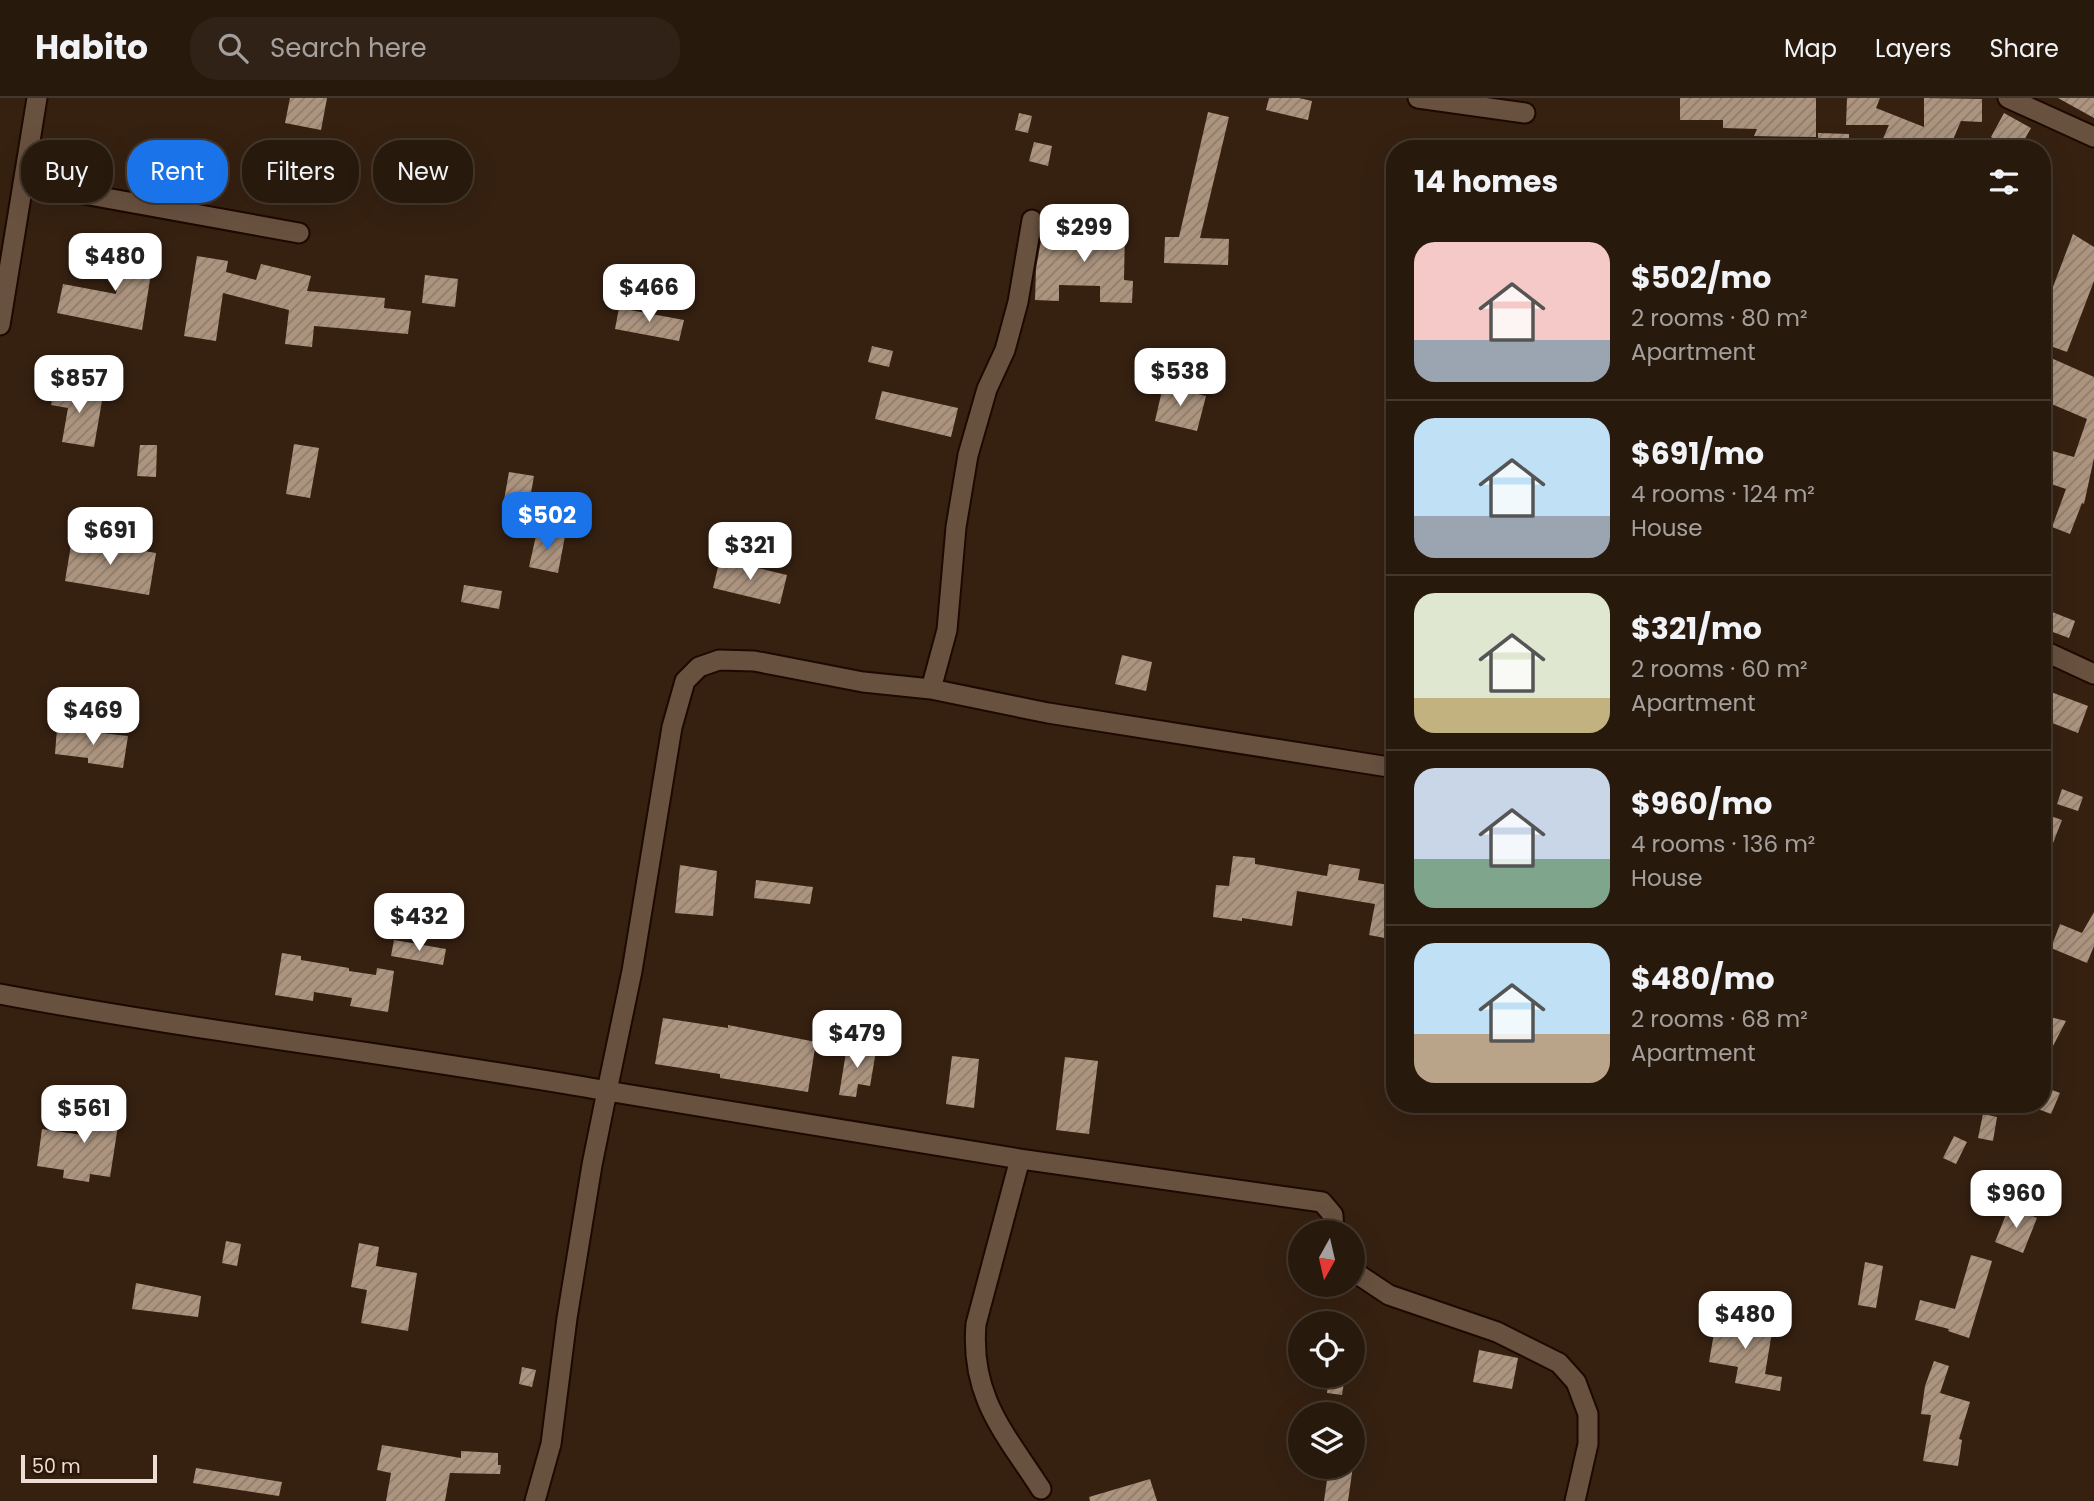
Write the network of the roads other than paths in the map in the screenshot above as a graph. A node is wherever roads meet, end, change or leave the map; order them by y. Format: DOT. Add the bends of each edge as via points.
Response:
graph roads {
  1 [pos="37,98"];
  2 [pos="1418,98"];
  3 [pos="2008,98"];
  4 [pos="1525,113"];
  5 [pos="2094,137"];
  6 [pos="30,140"];
  7 [pos="21,195"];
  8 [pos="113,199"];
  9 [pos="1032,220"];
  10 [pos="299,233"];
  11 [pos="0,324"];
  12 [pos="2051,654"];
  13 [pos="2094,674"];
  14 [pos="931,688"];
  15 [pos="1386,767"];
  16 [pos="0,994"];
  17 [pos="607,1091"];
  18 [pos="1020,1159"];
  19 [pos="1333,1220"];
  20 [pos="1365,1279"];
  21 [pos="1041,1489"];
  22 [pos="535,1501"];
  23 [pos="1575,1501"];
  1 -- 6 [label="street"];
  2 -- 4 [label="street"];
  3 -- 5 [label="street"];
  7 -- 11 [label="street"];
  8 -- 10 [label="street"];
  9 -- 14 [label="street" via="1018,302 968,455 947,630"];
  12 -- 13 [label="street"];
  14 -- 15 [label="street" via="1048,713"];
  14 -- 17 [label="street" via="863,682 754,661 719,660 699,667 685,681 672,727 632,971"];
  16 -- 17 [label="street"];
  17 -- 18 [label="street"];
  17 -- 22 [label="street" via="573,1280 551,1444"];
  18 -- 19 [label="street" via="1322,1202"];
  18 -- 21 [label="street" via="974,1342 990,1410"];
  20 -- 23 [label="street" via="1389,1295 1497,1332 1559,1363 1576,1382 1588,1414 1588,1444"];
}
